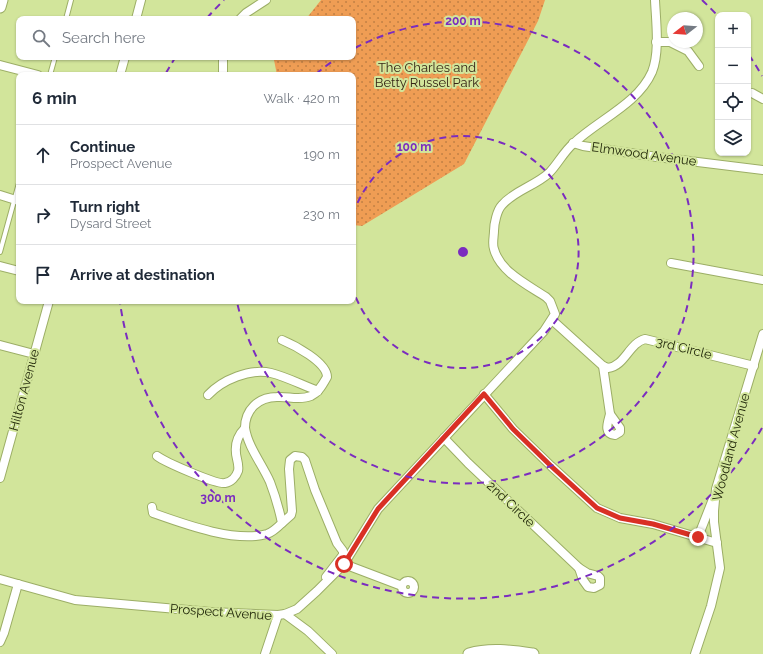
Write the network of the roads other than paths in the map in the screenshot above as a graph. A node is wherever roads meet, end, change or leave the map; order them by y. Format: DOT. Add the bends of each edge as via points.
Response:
graph roads {
  1 [pos="2,0"];
  2 [pos="71,0"];
  3 [pos="141,0"];
  4 [pos="266,0"];
  5 [pos="655,0"];
  6 [pos="0,7"];
  7 [pos="67,16"];
  8 [pos="137,16"];
  9 [pos="243,16"];
  10 [pos="656,42"];
  11 [pos="54,60"];
  12 [pos="124,60"];
  13 [pos="223,60"];
  14 [pos="0,65"];
  15 [pos="699,66"];
  16 [pos="27,72"];
  17 [pos="51,72"];
  18 [pos="121,72"];
  19 [pos="223,72"];
  20 [pos="752,93"];
  21 [pos="763,99"];
  22 [pos="573,143"];
  23 [pos="763,170"];
  24 [pos="0,195"];
  25 [pos="16,200"];
  26 [pos="16,203"];
  27 [pos="0,252"];
  28 [pos="671,264"];
  29 [pos="0,266"];
  30 [pos="16,270"];
  31 [pos="763,280"];
  32 [pos="48,304"];
  33 [pos="552,320"];
  34 [pos="763,334"];
  35 [pos="282,340"];
  36 [pos="0,345"];
  37 [pos="34,354"];
  38 [pos="603,366"];
  39 [pos="754,366"];
  40 [pos="318,391"];
  41 [pos="484,394"];
  42 [pos="208,395"];
  43 [pos="610,414"];
  44 [pos="245,428"];
  45 [pos="444,438"];
  46 [pos="157,456"];
  47 [pos="0,478"];
  48 [pos="716,489"];
  49 [pos="152,507"];
  50 [pos="282,523"];
  51 [pos="698,537"];
  52 [pos="717,543"];
  53 [pos="344,564"];
  54 [pos="580,568"];
  55 [pos="0,579"];
  56 [pos="18,584"];
  57 [pos="402,586"];
  58 [pos="317,591"];
  59 [pos="281,615"];
  60 [pos="0,642"];
  61 [pos="265,654"];
  62 [pos="332,654"];
  63 [pos="469,654"];
  64 [pos="533,654"];
  65 [pos="695,654"];
  1 -- 6 [label="street"];
  2 -- 7 [label="lane"];
  3 -- 8 [label="street"];
  4 -- 9 [label="street"];
  5 -- 10 [label="street"];
  10 -- 15 [label="street" via="670,42 688,51"];
  10 -- 22 [label="street" via="656,58 652,73 638,93"];
  11 -- 17 [label="lane"];
  12 -- 18 [label="street"];
  13 -- 19 [label="street"];
  14 -- 16 [label="street"];
  20 -- 21 [label="street"];
  22 -- 23 [label="street, Elmwood Avenue"];
  22 -- 33 [label="street" via="549,173 518,191 500,206 494,227 494,248 499,259 506,269 550,301 555,314"];
  24 -- 25 [label="street"];
  26 -- 27 [label="lane"];
  28 -- 31 [label="street"];
  29 -- 30 [label="street"];
  32 -- 37 [label="street, Hilton Avenue"];
  33 -- 38 [label="street"];
  33 -- 41 [label="street, Prospect Avenue"];
  34 -- 39 [label="street, Woodland Avenue"];
  35 -- 40 [label="street" via="313,357 325,370 327,377"];
  36 -- 37 [label="street"];
  37 -- 47 [label="street, Hilton Avenue"];
  38 -- 39 [label="street, 3rd Circle" via="615,366 636,342 645,338"];
  38 -- 43 [label="street"];
  39 -- 48 [label="street, Woodland Avenue"];
  40 -- 42 [label="street" via="271,373 259,372 234,378"];
  40 -- 44 [label="street" via="304,398 278,396 257,402 249,411"];
  41 -- 45 [label="street, Prospect Avenue"];
  41 -- 51 [label="street" via="513,429 597,508 620,518"];
  44 -- 46 [label="street" via="236,442 238,470 233,480 226,483 209,479"];
  44 -- 50 [label="street" via="276,498"];
  45 -- 53 [label="street, Prospect Avenue" via="378,509"];
  45 -- 54 [label="street, 2nd Circle"];
  48 -- 51 [label="street"];
  48 -- 52 [label="street, Woodland Avenue" via="714,511"];
  49 -- 50 [label="street" via="153,513 198,527 250,537 268,534"];
  50 -- 58 [label="street" via="292,512 290,460 295,456 302,457 337,543 343,551 343,555"];
  51 -- 52 [label="street"];
  52 -- 65 [label="street, Woodland Avenue" via="720,568 712,606"];
  53 -- 57 [label="street"];
  53 -- 58 [label="street, Prospect Avenue"];
  55 -- 56 [label="street, Prospect Avenue"];
  56 -- 59 [label="street, Prospect Avenue" via="75,600 211,612"];
  56 -- 60 [label="street"];
  58 -- 59 [label="street, Prospect Avenue" via="297,609"];
  59 -- 61 [label="street"];
  59 -- 62 [label="street" via="308,631"];
  63 -- 64 [label="street" via="506,650"];
}
